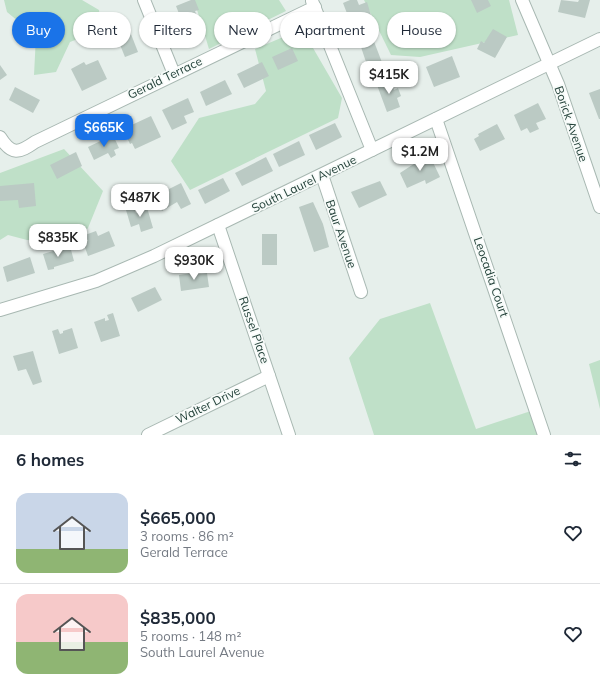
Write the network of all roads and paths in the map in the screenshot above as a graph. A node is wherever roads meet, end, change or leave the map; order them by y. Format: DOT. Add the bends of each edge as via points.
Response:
graph roads {
  1 [pos="144,0"];
  2 [pos="522,0"];
  3 [pos="313,3"];
  4 [pos="600,39"];
  5 [pos="549,64"];
  6 [pos="174,74"];
  7 [pos="436,119"];
  8 [pos="0,138"];
  9 [pos="372,150"];
  10 [pos="322,175"];
  11 [pos="600,207"];
  12 [pos="218,225"];
  13 [pos="361,292"];
  14 [pos="0,310"];
  15 [pos="269,376"];
  16 [pos="148,435"];
  17 [pos="289,435"];
  18 [pos="544,435"];
  1 -- 6 [label="street"];
  2 -- 5 [label="street, Borick Avenue"];
  3 -- 6 [label="street, Gerald Terrace"];
  3 -- 9 [label="street"];
  4 -- 5 [label="street, South Laurel Avenue"];
  5 -- 7 [label="street, South Laurel Avenue"];
  5 -- 11 [label="street, Borick Avenue"];
  6 -- 8 [label="street, Gerald Terrace" via="24,150 12,151 6,148"];
  7 -- 9 [label="street, South Laurel Avenue"];
  7 -- 18 [label="street, Leocadia Court"];
  9 -- 10 [label="street, South Laurel Avenue"];
  10 -- 12 [label="street, South Laurel Avenue"];
  10 -- 13 [label="street, Baur Avenue"];
  12 -- 14 [label="street, South Laurel Avenue" via="103,278"];
  12 -- 15 [label="street, Russel Place"];
  15 -- 16 [label="street, Walter Drive"];
  15 -- 17 [label="street, Russel Place"];
}
